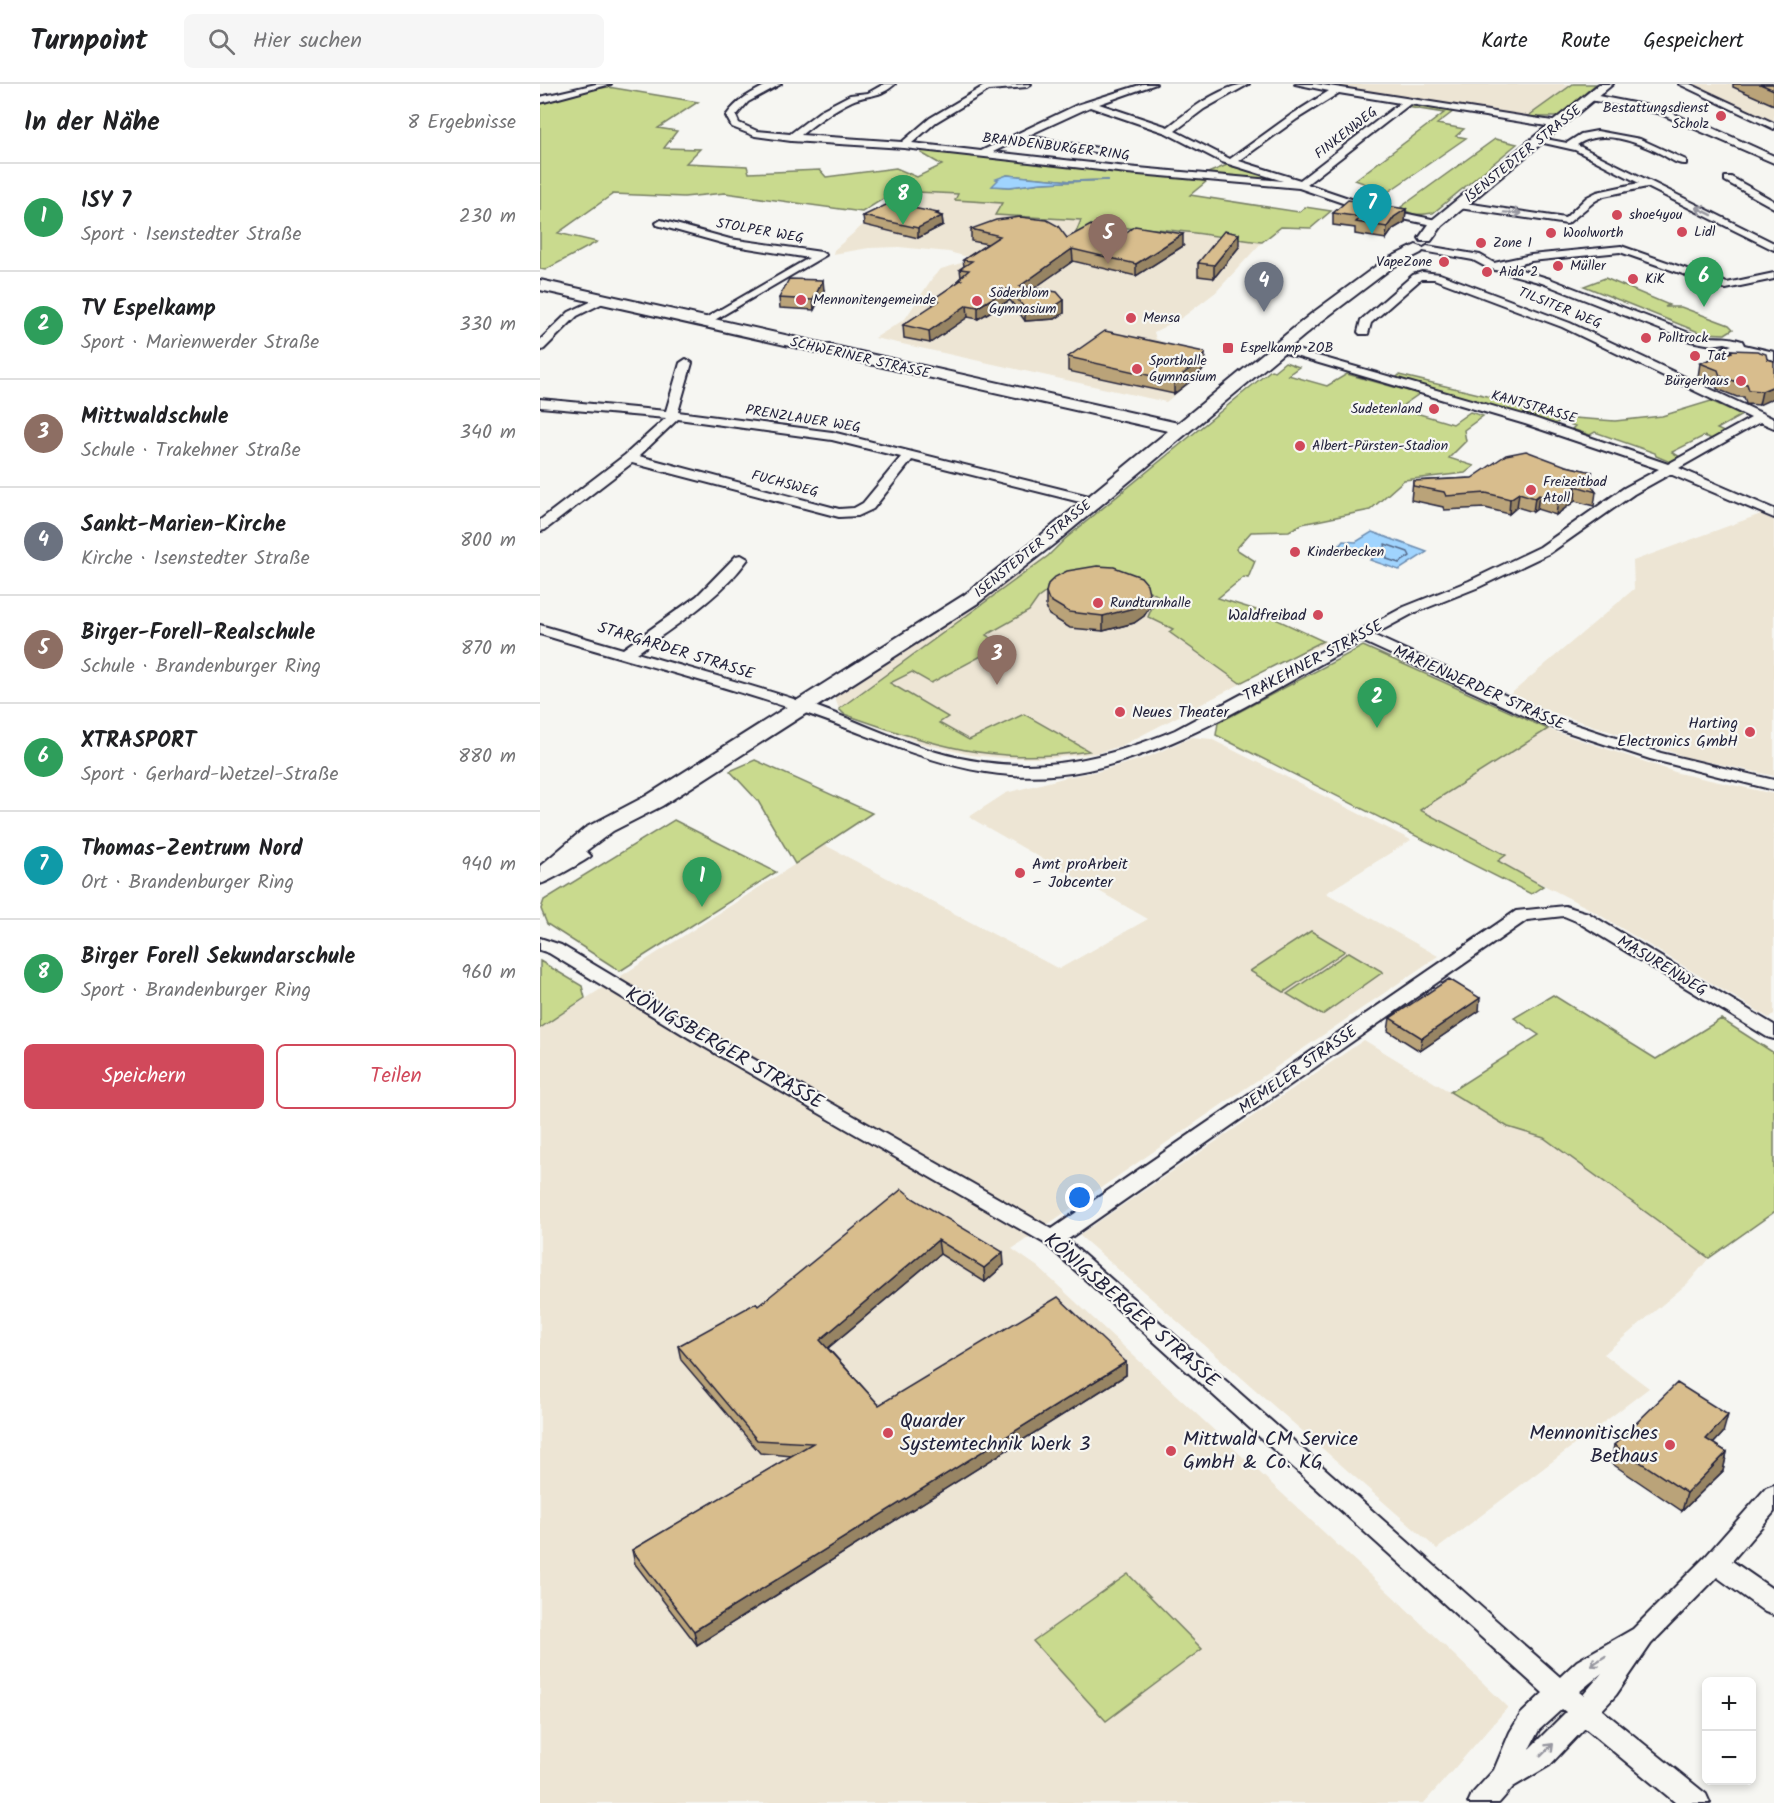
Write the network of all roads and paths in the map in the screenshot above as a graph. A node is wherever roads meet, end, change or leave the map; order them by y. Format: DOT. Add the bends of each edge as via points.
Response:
graph roads {
  1 [pos="607,84"];
  2 [pos="777,84"];
  3 [pos="891,84"];
  4 [pos="1027,84"];
  5 [pos="1152,84"];
  6 [pos="1245,84"];
  7 [pos="1299,84"];
  8 [pos="1607,84"];
  9 [pos="1683,84"];
  10 [pos="1338,90"];
  11 [pos="1593,98"];
  12 [pos="540,100"];
  13 [pos="1408,100"];
  14 [pos="1090,104"];
  15 [pos="1559,124"];
  16 [pos="1774,126"];
  17 [pos="1169,131"];
  18 [pos="1017,137"];
  19 [pos="791,138"];
  20 [pos="1540,141"];
  21 [pos="904,145"];
  22 [pos="1570,145"];
  23 [pos="1098,151"];
  24 [pos="985,153"];
  25 [pos="1774,160"];
  26 [pos="1232,162"];
  27 [pos="1683,162"];
  28 [pos="1728,179"];
  29 [pos="1647,184"];
  30 [pos="1300,185"];
  31 [pos="1459,205"];
  32 [pos="1774,205"];
  33 [pos="661,223"];
  34 [pos="1437,223"];
  35 [pos="1415,243"];
  36 [pos="1774,247"];
  37 [pos="1500,261"];
  38 [pos="1774,276"];
  39 [pos="540,285"];
  40 [pos="601,300"];
  41 [pos="706,322"];
  42 [pos="1364,332"];
  43 [pos="540,347"];
  44 [pos="1279,348"];
  45 [pos="1774,356"];
  46 [pos="686,363"];
  47 [pos="540,403"];
  48 [pos="674,414"];
  49 [pos="1759,418"];
  50 [pos="1774,424"];
  51 [pos="1181,429"];
  52 [pos="909,455"];
  53 [pos="630,458"];
  54 [pos="1670,468"];
  55 [pos="1092,501"];
  56 [pos="1774,514"];
  57 [pos="540,527"];
  58 [pos="741,559"];
  59 [pos="540,629"];
  60 [pos="1360,635"];
  61 [pos="624,655"];
  62 [pos="802,707"];
  63 [pos="1774,785"];
  64 [pos="540,877"];
  65 [pos="1546,911"];
  66 [pos="545,942"];
  67 [pos="1774,1033"];
  68 [pos="1053,1239"];
  69 [pos="1774,1496"];
  70 [pos="1715,1563"];
  71 [pos="1774,1604"];
  72 [pos="1642,1636"];
  73 [pos="1560,1693"];
  74 [pos="1582,1712"];
  75 [pos="1504,1778"];
  76 [pos="1482,1803"];
  77 [pos="1696,1803"];
  1 -- 12 [label="street"];
  2 -- 19 [label="street, BRANDENBURGER RING" via="736,107 732,120 755,133"];
  3 -- 19 [label="street" via="826,111"];
  4 -- 21 [label="street" via="987,88 933,120"];
  5 -- 14 [label="street"];
  6 -- 17 [label="street" via="1201,107"];
  7 -- 10 [label="street"];
  8 -- 11 [label="street, ISENSTEDTER STRASSE"];
  9 -- 16 [label="street"];
  10 -- 13 [label="street"];
  10 -- 26 [label="street"];
  11 -- 15 [label="street, ISENSTEDTER STRASSE"];
  11 -- 25 [label="street" via="1661,111"];
  13 -- 15 [label="street"];
  13 -- 30 [label="street, FINKENWEG"];
  14 -- 17 [label="street"];
  14 -- 18 [label="street"];
  15 -- 20 [label="street, ISENSTEDTER STRASSE"];
  17 -- 26 [label="street"];
  18 -- 23 [label="street"];
  18 -- 24 [label="street"];
  19 -- 21 [label="street, BRANDENBURGER RING"];
  20 -- 22 [label="street"];
  20 -- 31 [label="street, ISENSTEDTER STRASSE"];
  21 -- 24 [label="street, BRANDENBURGER RING"];
  22 -- 27 [label="street" via="1588,135 1612,135 1671,153"];
  22 -- 29 [label="street"];
  24 -- 30 [label="street, BRANDENBURGER RING"];
  26 -- 30 [label="street"];
  28 -- 32 [label="street"];
  31 -- 29 [label="street, one-way" via="1566,221 1601,194"];
  36 -- 29 [label="street, one-way"];
  30 -- 34 [label="street, BRANDENBURGER RING" via="1373,210"];
  31 -- 34 [label="street, ISENSTEDTER STRASSE"];
  33 -- 41 [label="street, STOLPER WEG" via="729,242 820,255"];
  34 -- 35 [label="street, ISENSTEDTER STRASSE"];
  35 -- 37 [label="street"];
  35 -- 44 [label="street, ISENSTEDTER STRASSE"];
  37 -- 38 [label="street" via="1621,249 1726,286"];
  37 -- 45 [label="street" via="1694,339 1712,342 1714,347 1738,347"];
  39 -- 40 [label="street, SCHWERINER STRASSE"];
  40 -- 41 [label="street, SCHWERINER STRASSE"];
  40 -- 43 [label="street" via="573,314"];
  41 -- 51 [label="street, SCHWERINER STRASSE"];
  42 -- 49 [label="street, TILSITER WEG" via="1365,322 1417,277 1436,276 1566,325"];
  44 -- 51 [label="street, ISENSTEDTER STRASSE"];
  44 -- 54 [label="street, KANTSTRASSE" via="1566,432"];
  46 -- 48 [label="street" via="672,409"];
  47 -- 48 [label="street, PRENZLAUER WEG"];
  48 -- 52 [label="street, PRENZLAUER WEG" via="832,436"];
  48 -- 53 [label="street"];
  49 -- 50 [label="street, TILSITER WEG"];
  49 -- 54 [label="street, TRAKEHNER STRASSE"];
  51 -- 55 [label="street, ISENSTEDTER STRASSE"];
  52 -- 53 [label="street, FUCHSWEG" via="868,506 861,512 850,513"];
  52 -- 55 [label="street, PRENZLAUER WEG"];
  53 -- 57 [label="street"];
  54 -- 56 [label="street, KANTSTRASSE"];
  54 -- 60 [label="street, TRAKEHNER STRASSE" via="1596,512 1545,550"];
  55 -- 62 [label="street, ISENSTEDTER STRASSE" via="971,599"];
  58 -- 61 [label="street" via="728,576 690,608"];
  59 -- 61 [label="street, STARGARDER STRASSE"];
  60 -- 62 [label="street, TRAKEHNER STRASSE" via="1160,743 1118,759 1067,769 1025,771 963,764"];
  60 -- 63 [label="street, MARIENWERDER STRASSE" via="1549,721 1656,756"];
  61 -- 62 [label="street, STARGARDER STRASSE"];
  62 -- 64 [label="street, ISENSTEDTER STRASSE" via="654,801 625,828 584,855 563,861"];
  65 -- 67 [label="street, MASURENWEG" via="1565,911 1582,917"];
  65 -- 68 [label="street, MEMELER STRASSE" via="1522,915"];
  66 -- 68 [label="street, KÖNIGSBERGER STRASSE" via="701,1037"];
  68 -- 73 [label="street, KÖNIGSBERGER STRASSE"];
  69 -- 70 [label="street"];
  70 -- 71 [label="street"];
  70 -- 72 [label="street"];
  72 -- 73 [label="street, one-way" via="1586,1669"];
  72 -- 74 [label="street" via="1606,1687"];
  73 -- 74 [label="street, KÖNIGSBERGER STRASSE"];
  73 -- 75 [label="street" via="1524,1731"];
  75 -- 74 [label="street, one-way" via="1541,1756"];
  74 -- 77 [label="street, KÖNIGSBERGER STRASSE"];
  75 -- 76 [label="street"];
}
